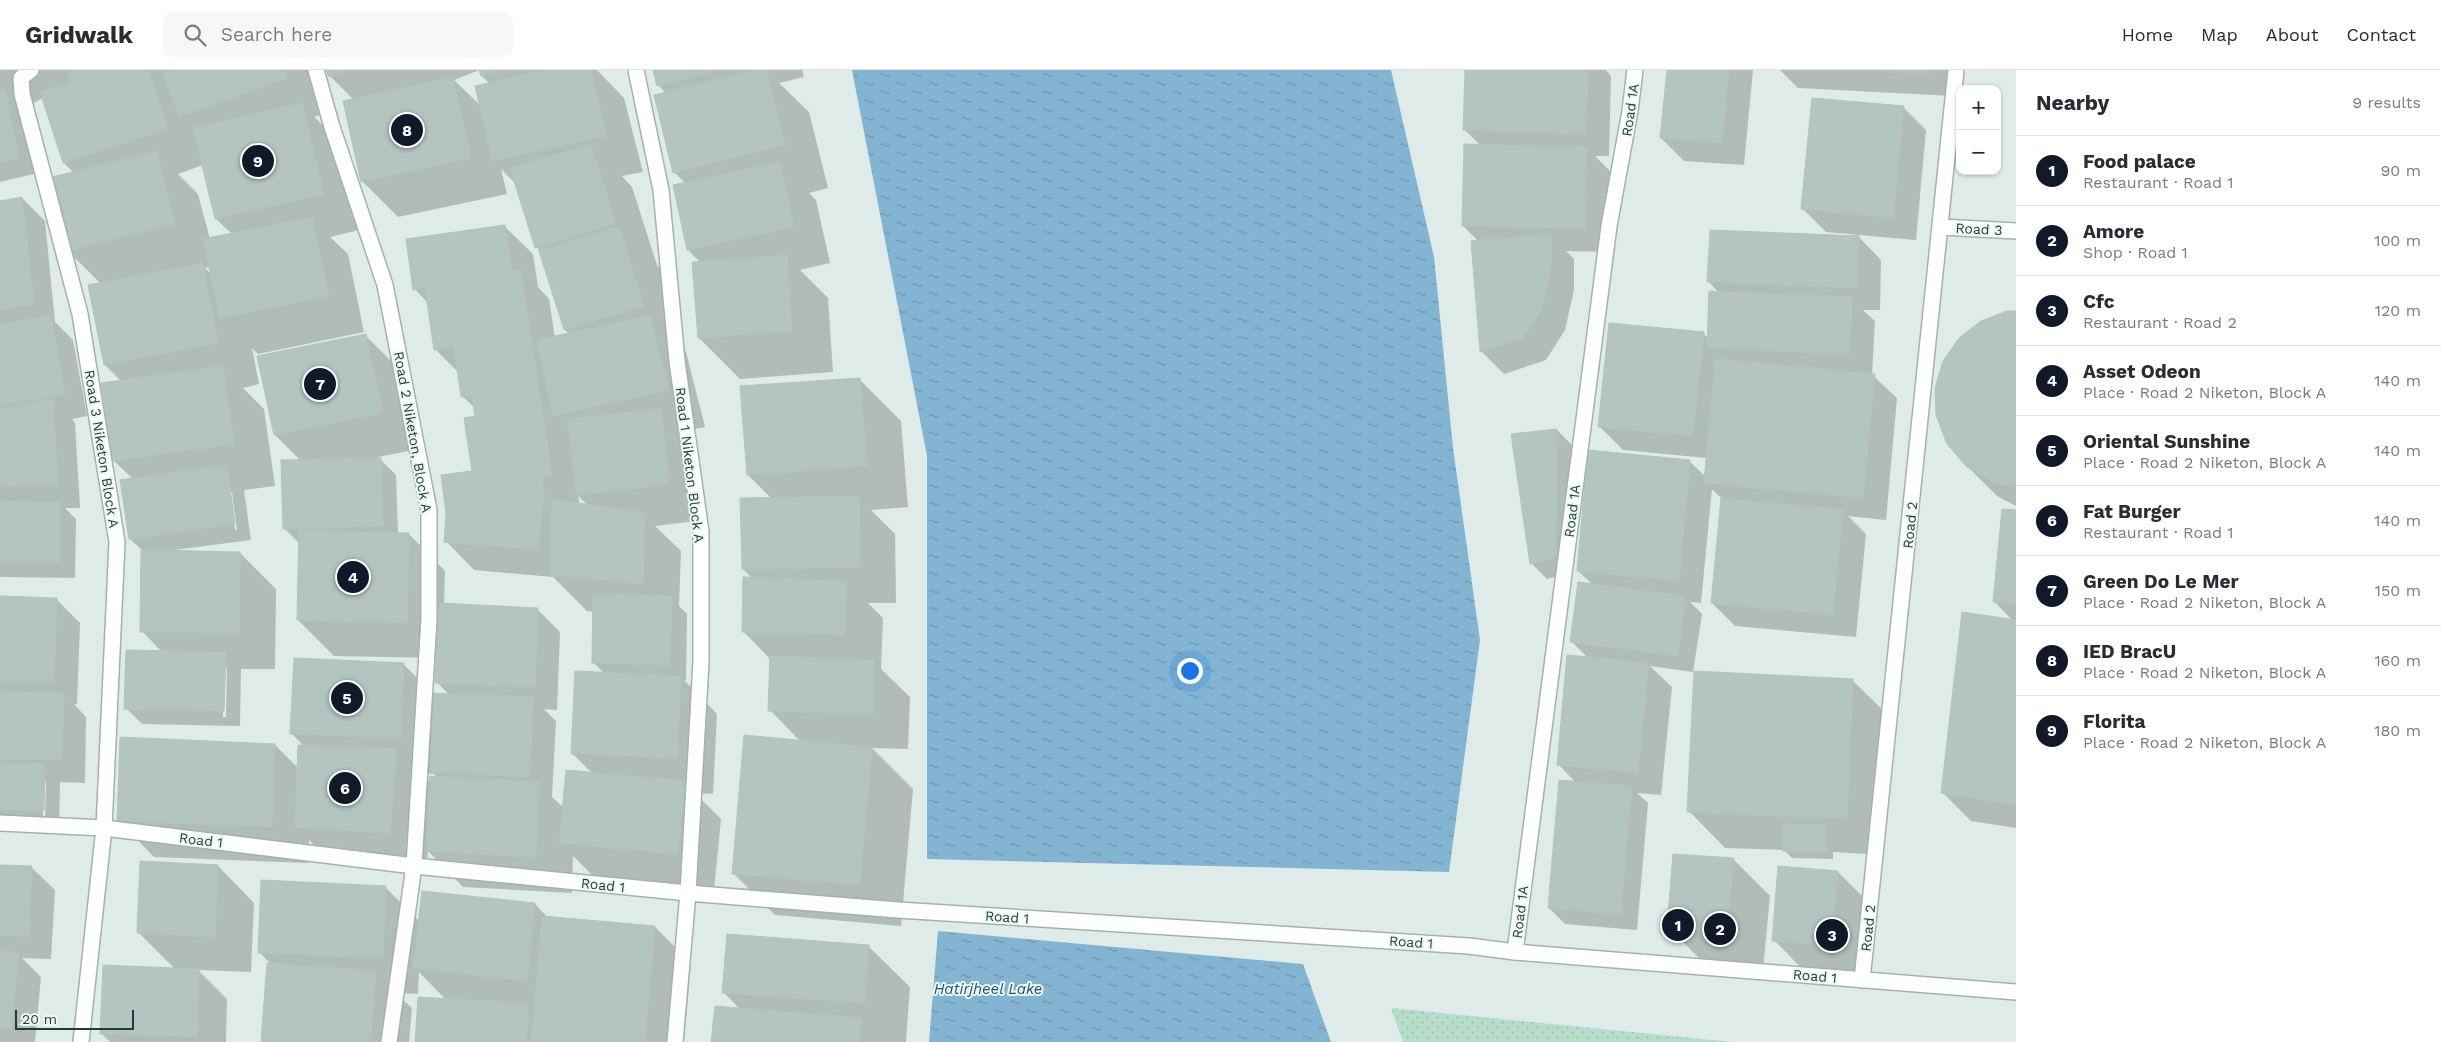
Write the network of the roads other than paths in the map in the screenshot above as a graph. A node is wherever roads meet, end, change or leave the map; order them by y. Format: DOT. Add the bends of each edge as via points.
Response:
graph roads {
  1 [pos="316,70"];
  2 [pos="636,70"];
  3 [pos="1635,70"];
  4 [pos="1956,70"];
  5 [pos="26,74"];
  6 [pos="1941,227"];
  7 [pos="2016,231"];
  8 [pos="0,824"];
  9 [pos="104,828"];
  10 [pos="414,866"];
  11 [pos="688,893"];
  12 [pos="1515,952"];
  13 [pos="1862,980"];
  14 [pos="2016,992"];
  15 [pos="81,1042"];
  16 [pos="389,1042"];
  17 [pos="675,1042"];
  1 -- 10 [label="street, Road 2 Niketon, Block A" via="385,285 429,510 429,619"];
  2 -- 11 [label="street, Road 1 Niketon Block A" via="661,190 677,361 701,532 701,661"];
  3 -- 12 [label="street, Road 1A" via="1609,226"];
  4 -- 6 [label="street, Road 2"];
  5 -- 9 [label="street, Road 3 Niketon Block A" via="22,94 80,314 117,542"];
  6 -- 7 [label="street, Road 3"];
  6 -- 13 [label="street, Road 2"];
  8 -- 9 [label="street, Road 1"];
  9 -- 10 [label="street, Road 1"];
  9 -- 15 [label="street, Road 3 Niketon Block A"];
  10 -- 11 [label="street, Road 1"];
  10 -- 16 [label="street, Road 2 Niketon, Block A"];
  11 -- 12 [label="street, Road 1" via="898,910 1469,946"];
  11 -- 17 [label="street, Road 1 Niketon Block A"];
  12 -- 13 [label="street, Road 1"];
  13 -- 14 [label="street, Road 1"];
}
